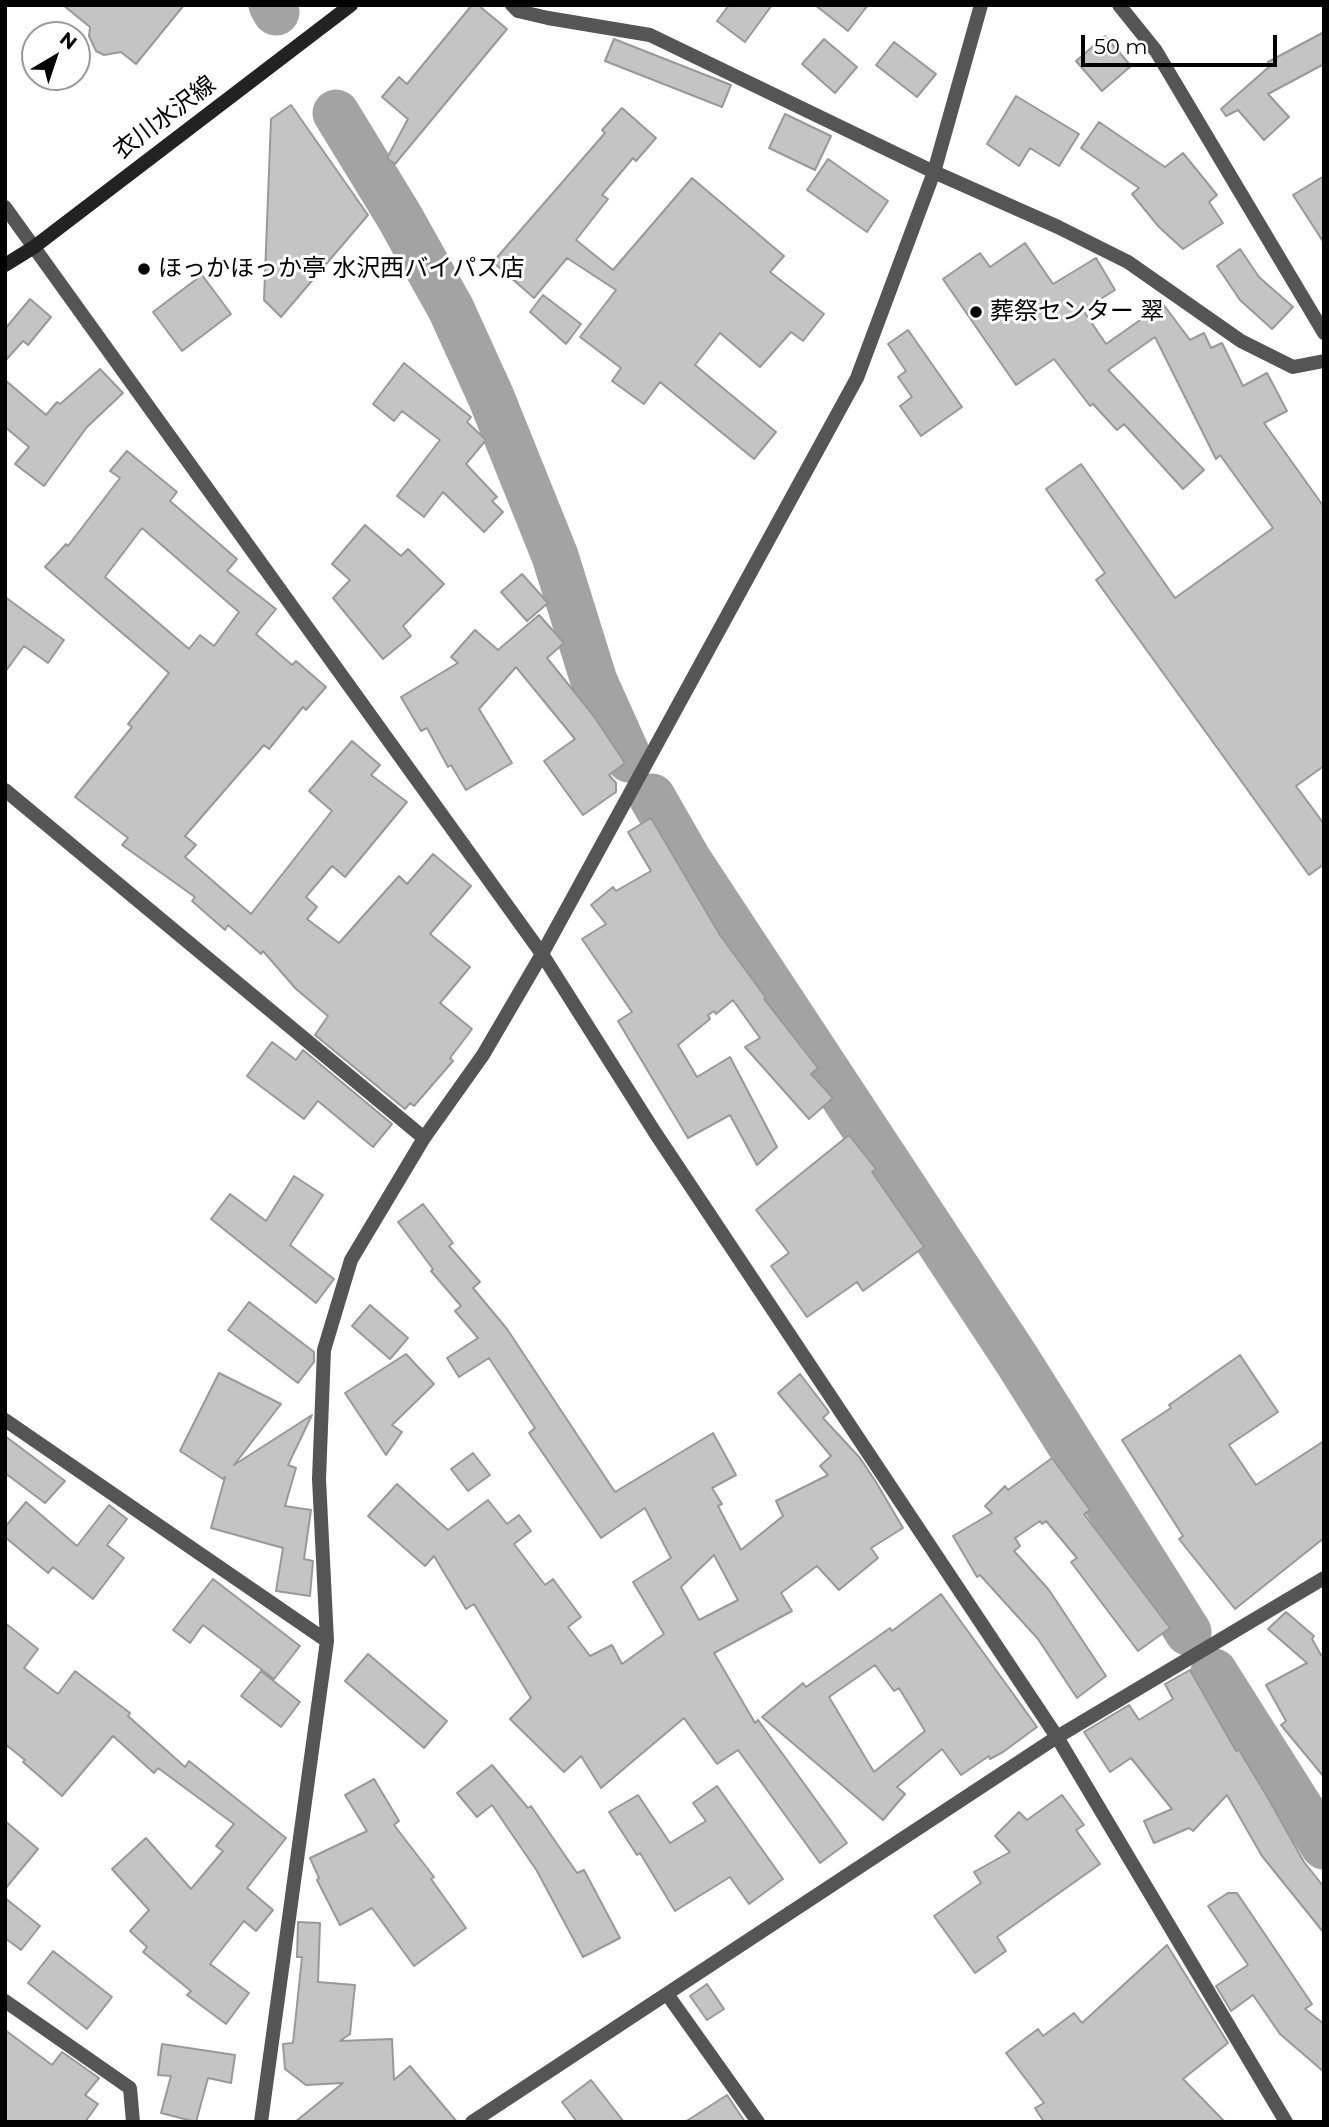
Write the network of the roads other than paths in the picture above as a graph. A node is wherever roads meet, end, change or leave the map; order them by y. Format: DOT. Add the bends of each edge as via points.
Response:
graph roads {
  1 [pos="351,5"];
  2 [pos="512,5"];
  3 [pos="981,5"];
  4 [pos="1119,5"];
  5 [pos="934,172"];
  6 [pos="5,207"];
  7 [pos="34,247"];
  8 [pos="5,265"];
  9 [pos="1324,333"];
  10 [pos="1324,361"];
  11 [pos="5,790"];
  12 [pos="542,954"];
  13 [pos="424,1138"];
  14 [pos="5,1420"];
  15 [pos="1324,1578"];
  16 [pos="327,1641"];
  17 [pos="1057,1737"];
  18 [pos="667,1994"];
  19 [pos="5,2001"];
  20 [pos="133,2122"];
  21 [pos="261,2122"];
  22 [pos="472,2122"];
  23 [pos="758,2122"];
  24 [pos="1286,2122"];
  1 -- 7 [label="main road, 衣川水沢線"];
  2 -- 5 [label="street" via="518,11 548,18 650,34"];
  3 -- 5 [label="street"];
  4 -- 9 [label="street" via="1156,51"];
  5 -- 10 [label="street" via="1128,262 1241,341 1293,367"];
  5 -- 12 [label="street" via="858,378"];
  6 -- 7 [label="street"];
  7 -- 8 [label="main road, 衣川水沢線"];
  7 -- 12 [label="street"];
  11 -- 13 [label="street"];
  12 -- 13 [label="street" via="483,1055"];
  12 -- 17 [label="street" via="654,1132"];
  13 -- 16 [label="street" via="351,1260 324,1350 319,1479"];
  14 -- 16 [label="street"];
  15 -- 17 [label="street"];
  16 -- 21 [label="street"];
  17 -- 18 [label="street"];
  17 -- 24 [label="street"];
  18 -- 22 [label="street"];
  18 -- 23 [label="street"];
  19 -- 20 [label="street" via="130,2088"];
}
